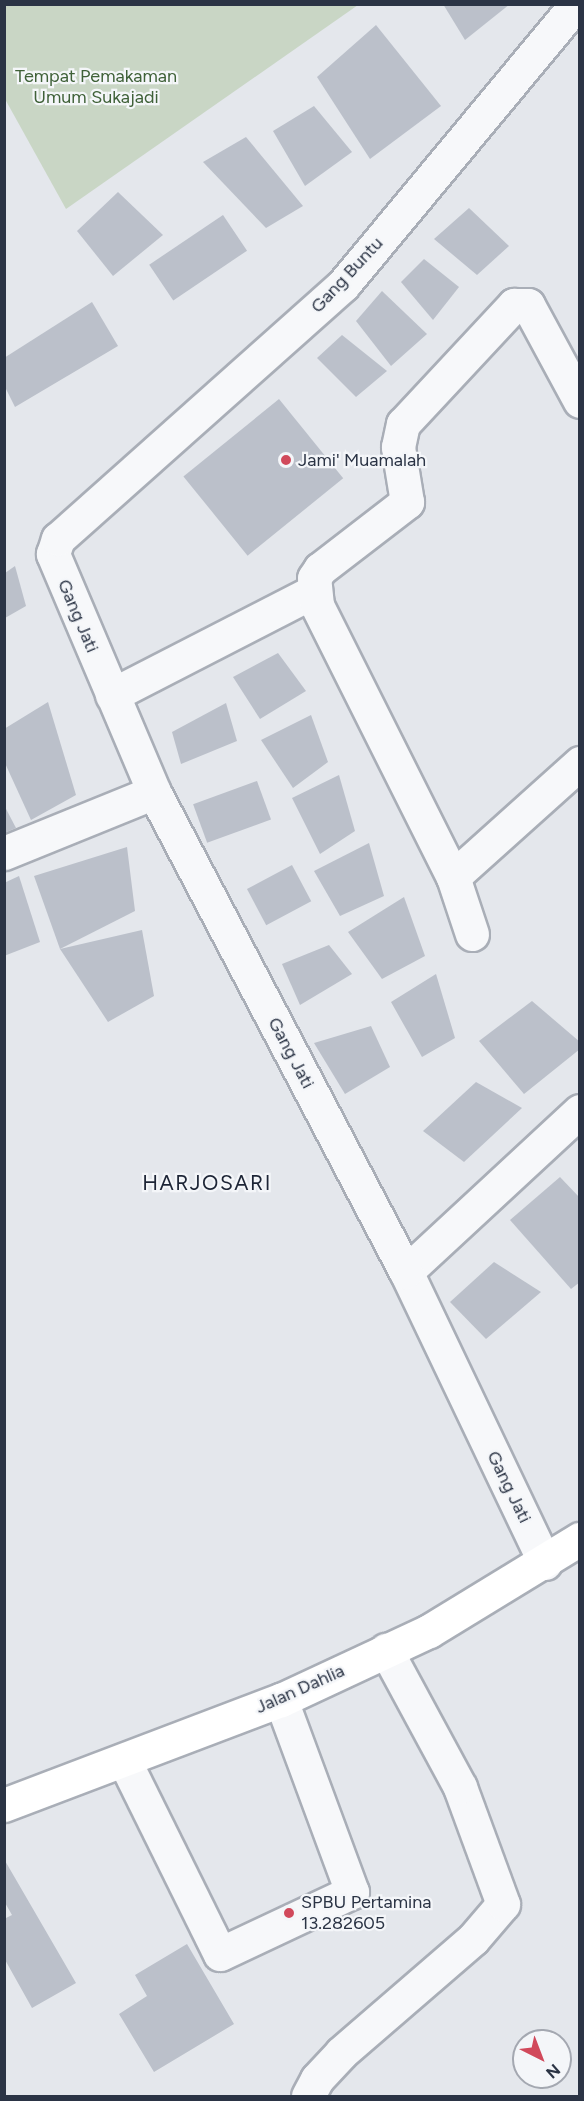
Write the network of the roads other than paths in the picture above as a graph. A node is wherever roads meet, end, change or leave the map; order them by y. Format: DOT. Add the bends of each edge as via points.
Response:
graph roads {
  1 [pos="576,4"];
  2 [pos="579,401"];
  3 [pos="58,538"];
  4 [pos="314,591"];
  5 [pos="112,695"];
  6 [pos="579,763"];
  7 [pos="154,792"];
  8 [pos="4,853"];
  9 [pos="453,877"];
  10 [pos="472,934"];
  11 [pos="579,1111"];
  12 [pos="405,1272"];
  13 [pos="579,1539"];
  14 [pos="545,1563"];
  15 [pos="386,1650"];
  16 [pos="281,1700"];
  17 [pos="125,1762"];
  18 [pos="4,1804"];
  19 [pos="308,2097"];
  1 -- 3 [label="street, Gang Buntu" via="343,285"];
  2 -- 4 [label="street" via="528,305 514,305 403,424 398,447 407,502 320,569 314,578"];
  3 -- 5 [label="street, Gang Jati" via="54,560"];
  4 -- 5 [label="street"];
  4 -- 9 [label="street" via="317,605"];
  5 -- 7 [label="street, Gang Jati"];
  6 -- 9 [label="street"];
  7 -- 8 [label="street"];
  7 -- 12 [label="street, Gang Jati"];
  9 -- 10 [label="street"];
  11 -- 12 [label="street"];
  12 -- 14 [label="street, Gang Jati"];
  13 -- 14 [label="main road, Jalan Dahlia"];
  14 -- 15 [label="main road, Jalan Dahlia" via="448,1620"];
  15 -- 16 [label="main road, Jalan Dahlia"];
  15 -- 19 [label="street" via="460,1787 502,1904 473,1939 341,2053 317,2079"];
  16 -- 17 [label="main road, Jalan Dahlia"];
  16 -- 17 [label="street" via="352,1892 220,1954"];
  17 -- 18 [label="main road, Jalan Dahlia"];
}
